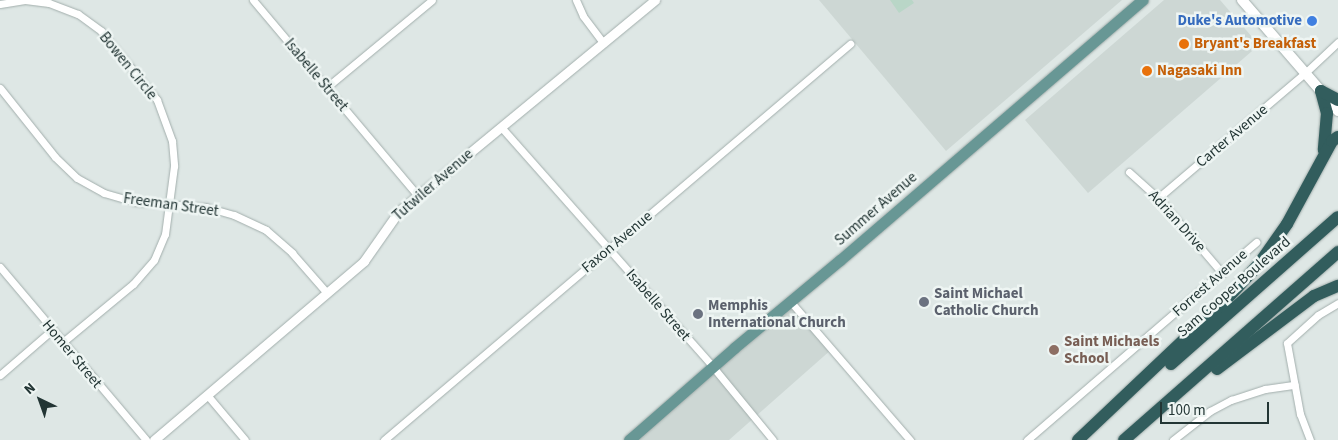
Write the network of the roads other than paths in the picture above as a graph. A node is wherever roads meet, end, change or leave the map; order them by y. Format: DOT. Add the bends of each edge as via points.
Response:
graph roads {
  1 [pos="253,0"];
  2 [pos="432,0"];
  3 [pos="576,0"];
  4 [pos="655,0"];
  5 [pos="1142,0"];
  6 [pos="1242,0"];
  7 [pos="49,1"];
  8 [pos="0,4"];
  9 [pos="1338,42"];
  10 [pos="603,43"];
  11 [pos="850,44"];
  12 [pos="1305,74"];
  13 [pos="327,87"];
  14 [pos="0,88"];
  15 [pos="1321,91"];
  16 [pos="1338,100"];
  17 [pos="1338,111"];
  18 [pos="501,127"];
  19 [pos="1338,137"];
  20 [pos="1322,159"];
  21 [pos="1129,172"];
  22 [pos="418,196"];
  23 [pos="1158,198"];
  24 [pos="169,206"];
  25 [pos="1338,217"];
  26 [pos="1256,242"];
  27 [pos="608,249"];
  28 [pos="1338,252"];
  29 [pos="0,266"];
  30 [pos="1222,273"];
  31 [pos="1338,286"];
  32 [pos="327,293"];
  33 [pos="790,301"];
  34 [pos="1338,303"];
  35 [pos="52,330"];
  36 [pos="63,342"];
  37 [pos="712,367"];
  38 [pos="0,375"];
  39 [pos="1295,385"];
  40 [pos="1179,392"];
  41 [pos="208,396"];
  42 [pos="1175,439"];
  43 [pos="146,440"];
  44 [pos="154,440"];
  45 [pos="245,440"];
  46 [pos="384,440"];
  47 [pos="631,440"];
  48 [pos="773,440"];
  49 [pos="910,440"];
  50 [pos="1027,440"];
  51 [pos="1078,440"];
  52 [pos="1084,440"];
  53 [pos="1124,440"];
  54 [pos="1310,440"];
  1 -- 13 [label="street, Isabelle Street"];
  2 -- 13 [label="street"];
  3 -- 10 [label="street" via="583,16"];
  4 -- 10 [label="street, Tutwiler Avenue"];
  5 -- 33 [label="main road, Summer Avenue"];
  6 -- 12 [label="main road"];
  7 -- 8 [label="street, Bowen Circle"];
  7 -- 24 [label="street, Bowen Circle" via="78,14 100,31 157,100 172,141 174,166"];
  9 -- 12 [label="street, Carter Avenue"];
  10 -- 18 [label="street, Tutwiler Avenue"];
  11 -- 27 [label="street, Faxon Avenue"];
  12 -- 15 [label="main road"];
  12 -- 23 [label="street, Carter Avenue"];
  13 -- 22 [label="street, Isabelle Street"];
  14 -- 24 [label="street, Freeman Street" via="55,156 78,178 104,193 135,202"];
  15 -- 16 [label="highway"];
  15 -- 17 [label="main road"];
  15 -- 20 [label="highway" via="1327,112"];
  18 -- 22 [label="street, Tutwiler Avenue"];
  18 -- 27 [label="street, Isabelle Street"];
  19 -- 20 [label="highway"];
  20 -- 51 [label="highway" via="1287,224 1259,264 1222,304"];
  21 -- 23 [label="street, Adrian Drive"];
  22 -- 32 [label="street, Tutwiler Avenue" via="389,222 370,254"];
  23 -- 30 [label="street, Adrian Drive"];
  24 -- 32 [label="street, Freeman Street" via="206,207 234,215 266,230 292,253"];
  24 -- 36 [label="street, Bowen Circle" via="165,234 154,260 133,284"];
  25 -- 52 [label="highway, Sam Cooper Boulevard"];
  26 -- 30 [label="street, Forrest Avenue"];
  27 -- 37 [label="street, Isabelle Street"];
  27 -- 46 [label="street, Faxon Avenue"];
  28 -- 40 [label="highway"];
  29 -- 35 [label="street, Homer Street"];
  30 -- 50 [label="street, Forrest Avenue"];
  31 -- 40 [label="highway" via="1314,296 1211,374"];
  32 -- 41 [label="street, Tutwiler Avenue"];
  33 -- 37 [label="main road, Summer Avenue"];
  33 -- 49 [label="street"];
  34 -- 39 [label="street" via="1318,315 1288,343"];
  35 -- 36 [label="street, Homer Street"];
  35 -- 38 [label="street"];
  36 -- 43 [label="street, Homer Street"];
  37 -- 47 [label="main road, Summer Avenue"];
  37 -- 48 [label="street, Isabelle Street"];
  39 -- 42 [label="street" via="1266,389 1231,400 1210,411"];
  39 -- 54 [label="street" via="1300,414"];
  40 -- 53 [label="highway"];
  41 -- 44 [label="street, Tutwiler Avenue"];
  41 -- 45 [label="street"];
}
